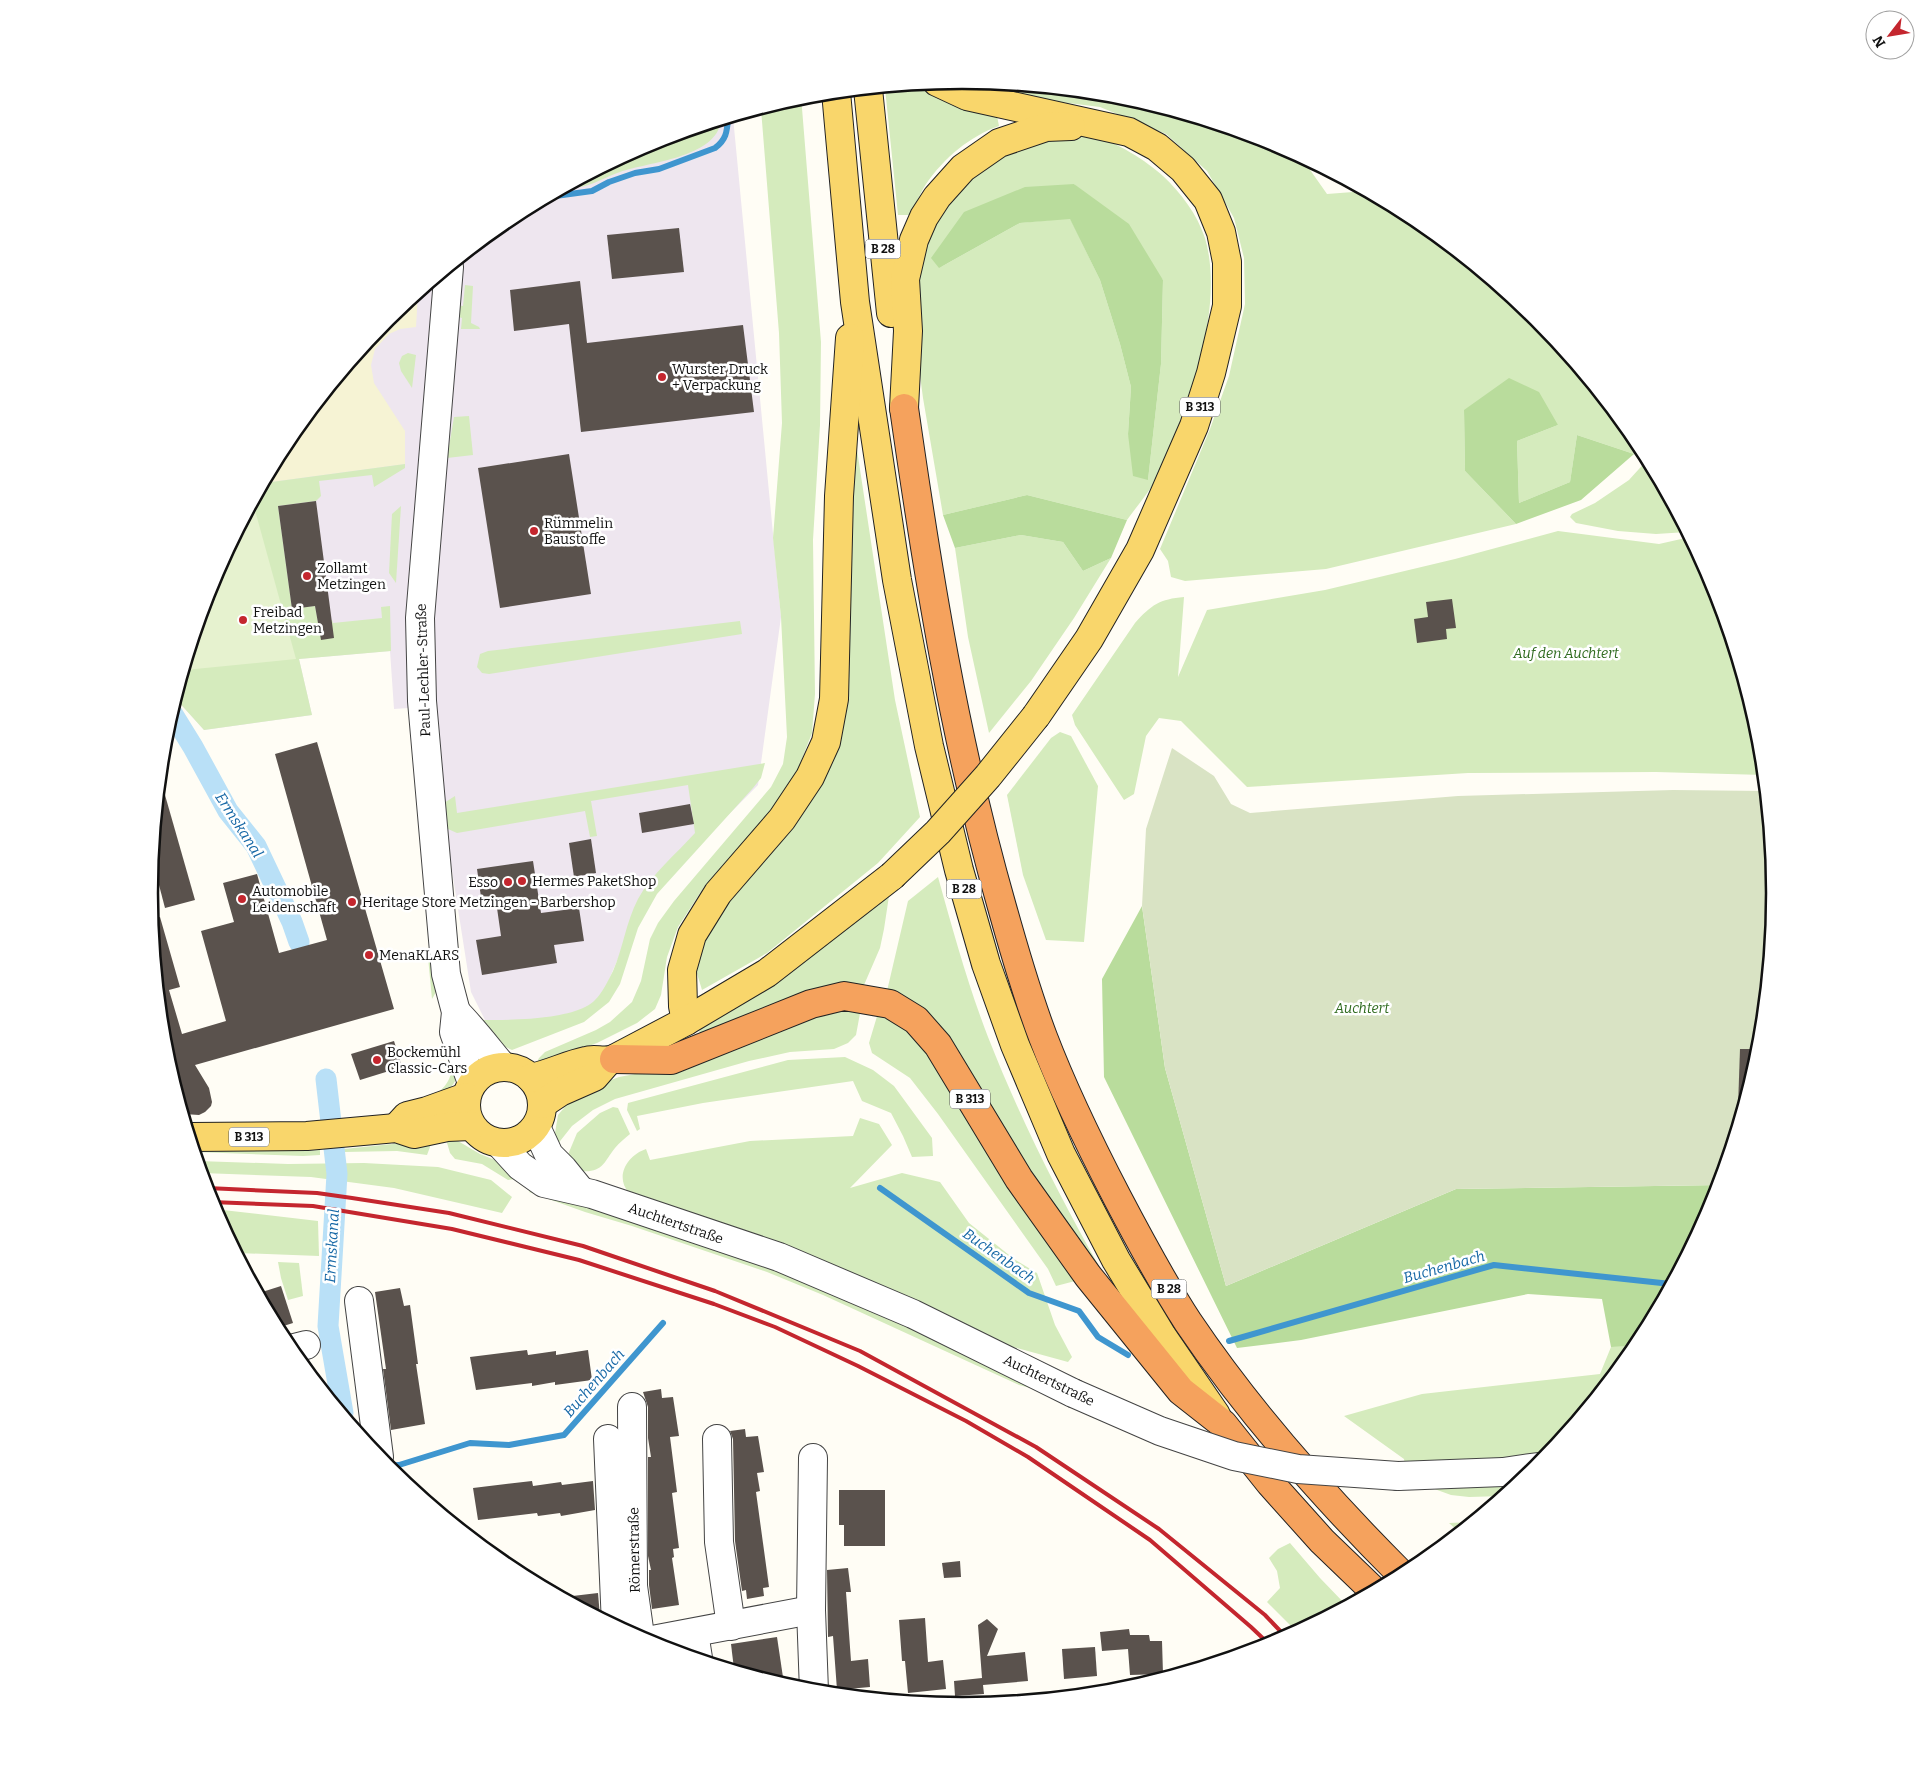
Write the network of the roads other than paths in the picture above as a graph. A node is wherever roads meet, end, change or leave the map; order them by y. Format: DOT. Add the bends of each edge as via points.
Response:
graph roads {
  1 [pos="952,89"];
  2 [pos="869,95"];
  3 [pos="837,99"];
  4 [pos="1100,125"];
  5 [pos="448,275"];
  6 [pos="855,302"];
  7 [pos="904,408"];
  8 [pos="456,1012"];
  9 [pos="686,1021"];
  10 [pos="611,1060"];
  11 [pos="503,1067"];
  12 [pos="531,1078"];
  13 [pos="469,1090"];
  14 [pos="539,1115"];
  15 [pos="471,1126"];
  16 [pos="396,1128"];
  17 [pos="196,1136"];
  18 [pos="499,1143"];
  19 [pos="580,1190"];
  20 [pos="359,1301"];
  21 [pos="632,1407"];
  22 [pos="1222,1424"];
  23 [pos="608,1439"];
  24 [pos="717,1439"];
  25 [pos="377,1444"];
  26 [pos="813,1458"];
  27 [pos="1524,1469"];
  28 [pos="1397,1570"];
  29 [pos="1370,1587"];
  30 [pos="811,1610"];
  31 [pos="616,1618"];
  32 [pos="731,1626"];
  33 [pos="639,1629"];
  34 [pos="675,1644"];
  35 [pos="696,1646"];
  36 [pos="814,1683"];
  1 -- 4 [label="main road" via="967,96"];
  2 -- 7 [label="main road, B 28" via="889,299"];
  3 -- 6 [label="main road, B 28"];
  4 -- 7 [label="main road, B 313" via="1046,127 999,144 963,168 937,197 914,240 905,280 908,332"];
  4 -- 9 [label="main road, B 313, bridge" via="1129,132 1183,168 1208,200 1222,232 1227,262 1227,306 1211,373 1194,426 1140,550 1089,639 1036,716 944,825 892,876 767,973"];
  5 -- 8 [label="street, Paul-Lechler-Straße" via="420,618 422,701 443,945 446,974"];
  6 -- 9 [label="main road" via="848,354 839,496 834,699 826,742 810,777 782,819 718,893 692,935 682,970"];
  6 -- 22 [label="main road, B 28" via="897,580 929,746 986,964 1015,1045 1061,1154 1121,1268 1162,1336"];
  7 -- 28 [label="highway, B 28" via="929,582 957,728 986,851 1043,1037 1089,1142 1144,1248 1188,1321 1250,1408 1347,1520"];
  8 -- 11 [label="street, Paul-Lechler-Straße"];
  8 -- 13 [label="street, Paul-Lechler-Straße" via="454,1032"];
  9 -- 10 [label="main road, B 313"];
  10 -- 12 [label="main road, B 313" via="587,1060"];
  10 -- 14 [label="main road, B 313" via="594,1077 560,1092"];
  10 -- 22 [label="highway, B 313" via="671,1060 811,1004 844,996 890,1004 916,1020 938,1045 1019,1179 1088,1276 1181,1391"];
  11 -- 12 [label="main road" via="518,1069"];
  11 -- 13 [label="main road" via="486,1071"];
  12 -- 14 [label="main road" via="538,1087"];
  13 -- 15 [label="main road" via="466,1112"];
  13 -- 16 [label="main road" via="427,1111 407,1116"];
  14 -- 18 [label="main road" via="522,1139"];
  14 -- 19 [label="street" via="549,1155"];
  15 -- 16 [label="main road, B 313" via="414,1134"];
  15 -- 18 [label="main road" via="482,1137"];
  16 -- 17 [label="main road, B 313" via="307,1136"];
  18 -- 19 [label="street, Auchtertstraße" via="520,1166 544,1183"];
  19 -- 27 [label="street, Auchtertstraße, bridge" via="779,1257 912,1314 1073,1393 1160,1431 1234,1456 1298,1469 1398,1476"];
  20 -- 25 [label="street"];
  21 -- 33 [label="street, Römerstraße" via="633,1586"];
  22 -- 29 [label="highway, B 28" via="1322,1541"];
  23 -- 31 [label="street, Römerstraße"];
  24 -- 32 [label="street" via="719,1542"];
  26 -- 30 [label="street"];
  30 -- 32 [label="street, Römerstraße"];
  30 -- 36 [label="street"];
  32 -- 35 [label="street, Römerstraße"];
  34 -- 35 [label="street, Römerstraße"];
}
